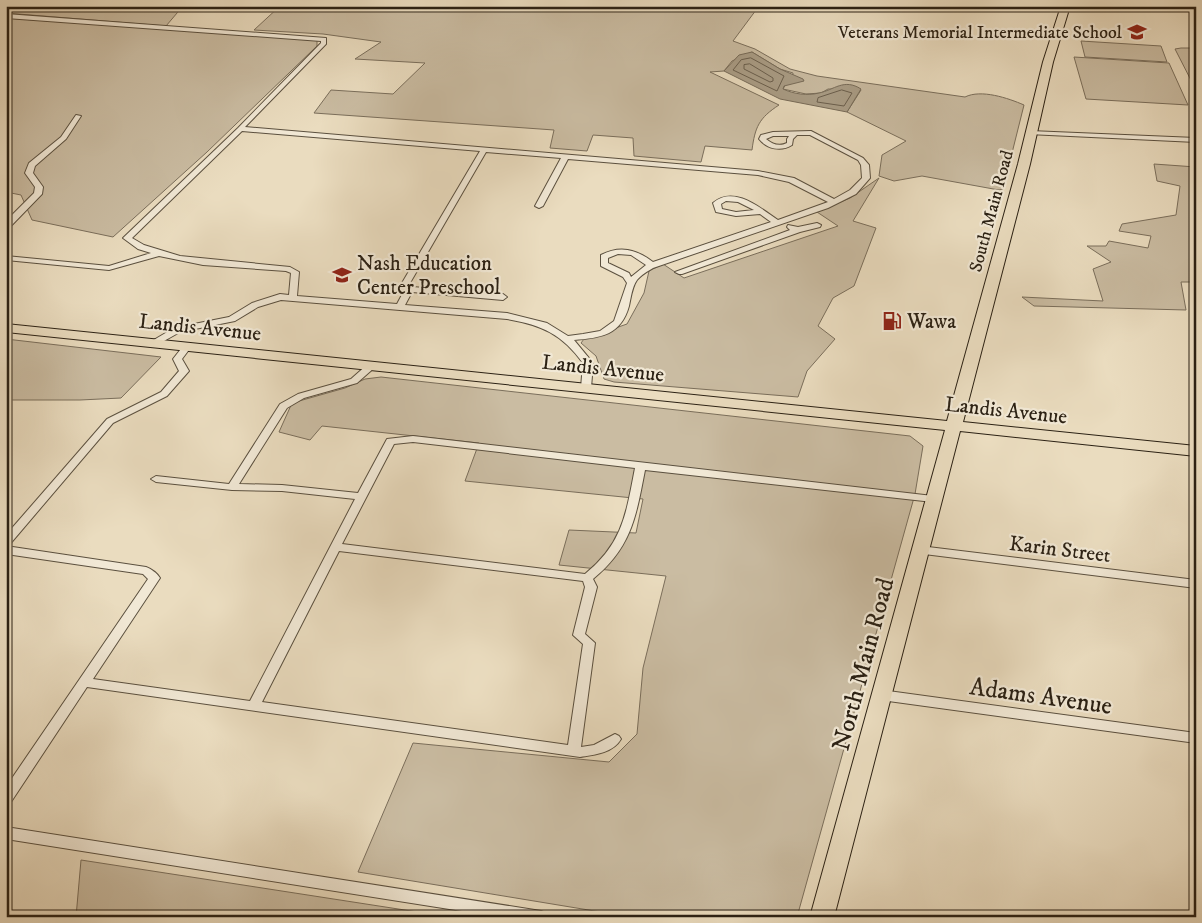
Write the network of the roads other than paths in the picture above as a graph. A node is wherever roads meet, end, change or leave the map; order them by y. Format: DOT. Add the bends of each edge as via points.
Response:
graph roads {
  1 [pos="1066,6"];
  2 [pos="6,16"];
  3 [pos="78,116"];
  4 [pos="240,129"];
  5 [pos="795,133"];
  6 [pos="1030,133"];
  7 [pos="1196,140"];
  8 [pos="484,150"];
  9 [pos="565,157"];
  10 [pos="834,202"];
  11 [pos="538,206"];
  12 [pos="760,212"];
  13 [pos="780,222"];
  14 [pos="817,225"];
  15 [pos="6,226"];
  16 [pos="797,230"];
  17 [pos="161,253"];
  18 [pos="687,253"];
  19 [pos="6,258"];
  20 [pos="704,263"];
  21 [pos="651,265"];
  22 [pos="679,272"];
  23 [pos="631,284"];
  24 [pos="409,289"];
  25 [pos="293,297"];
  26 [pos="503,297"];
  27 [pos="400,306"];
  28 [pos="6,328"];
  29 [pos="569,338"];
  30 [pos="155,343"];
  31 [pos="187,347"];
  32 [pos="371,366"];
  33 [pos="586,388"];
  34 [pos="952,426"];
  35 [pos="1196,451"];
  36 [pos="641,466"];
  37 [pos="156,479"];
  38 [pos="232,487"];
  39 [pos="361,497"];
  40 [pos="933,499"];
  41 [pos="6,542"];
  42 [pos="336,547"];
  43 [pos="6,550"];
  44 [pos="920,550"];
  45 [pos="587,578"];
  46 [pos="1196,584"];
  47 [pos="85,682"];
  48 [pos="880,695"];
  49 [pos="254,705"];
  50 [pos="1196,738"];
  51 [pos="615,739"];
  52 [pos="574,750"];
  53 [pos="6,798"];
  54 [pos="6,833"];
  55 [pos="541,917"];
  56 [pos="822,917"];
  1 -- 6 [label="main road, South Main Road"];
  2 -- 4 [label="street" via="324,39 324,43"];
  3 -- 15 [label="street" via="64,138 32,165 29,173 39,187 38,194"];
  4 -- 8 [label="street"];
  4 -- 17 [label="street" via="127,238 132,243"];
  5 -- 10 [label="street" via="816,134 856,154 865,165 866,178 862,184"];
  6 -- 7 [label="street"];
  6 -- 34 [label="main road, South Main Road"];
  8 -- 9 [label="street"];
  8 -- 24 [label="street" via="406,283"];
  9 -- 10 [label="street" via="770,175 790,180"];
  9 -- 11 [label="street"];
  10 -- 13 [label="street"];
  12 -- 12 [label="street" via="737,199 717,203 719,210 730,214"];
  12 -- 13 [label="street"];
  13 -- 16 [label="street"];
  13 -- 18 [label="street"];
  14 -- 16 [label="street"];
  16 -- 20 [label="street"];
  17 -- 19 [label="street" via="109,268"];
  17 -- 25 [label="street" via="196,261 287,269 295,272"];
  18 -- 20 [label="street"];
  18 -- 21 [label="street"];
  20 -- 22 [label="street"];
  21 -- 23 [label="street"];
  21 -- 23 [label="street" via="626,250 604,257 604,264 626,275"];
  23 -- 29 [label="street" via="622,317 608,331"];
  24 -- 26 [label="street"];
  24 -- 27 [label="street"];
  25 -- 27 [label="street"];
  25 -- 30 [label="street" via="264,301 232,319 177,330"];
  27 -- 29 [label="street" via="532,321"];
  28 -- 30 [label="main road, Landis Avenue"];
  29 -- 33 [label="street" via="588,363"];
  30 -- 31 [label="main road, Landis Avenue"];
  31 -- 32 [label="main road, Landis Avenue"];
  31 -- 41 [label="street" via="177,359 184,371 164,394 110,421"];
  32 -- 33 [label="main road, Landis Avenue"];
  32 -- 38 [label="street" via="354,380 301,396 283,406"];
  33 -- 34 [label="main road, Landis Avenue"];
  34 -- 35 [label="main road, Landis Avenue"];
  34 -- 40 [label="main road, North Main Road"];
  36 -- 39 [label="street" via="412,439 390,442"];
  36 -- 40 [label="street"];
  36 -- 45 [label="street" via="625,536 605,565"];
  37 -- 38 [label="street"];
  38 -- 39 [label="street" via="282,488"];
  39 -- 42 [label="street"];
  40 -- 44 [label="main road, North Main Road"];
  42 -- 45 [label="street"];
  42 -- 49 [label="street"];
  43 -- 47 [label="street" via="146,571 154,578"];
  44 -- 46 [label="street, Karin Street"];
  44 -- 48 [label="main road, North Main Road"];
  45 -- 52 [label="street" via="591,587 579,635 589,643"];
  47 -- 49 [label="street"];
  47 -- 53 [label="street"];
  48 -- 50 [label="street, Adams Avenue"];
  48 -- 56 [label="main road, North Main Road"];
  49 -- 52 [label="street"];
  51 -- 52 [label="street" via="597,750"];
  54 -- 55 [label="street"];
}
